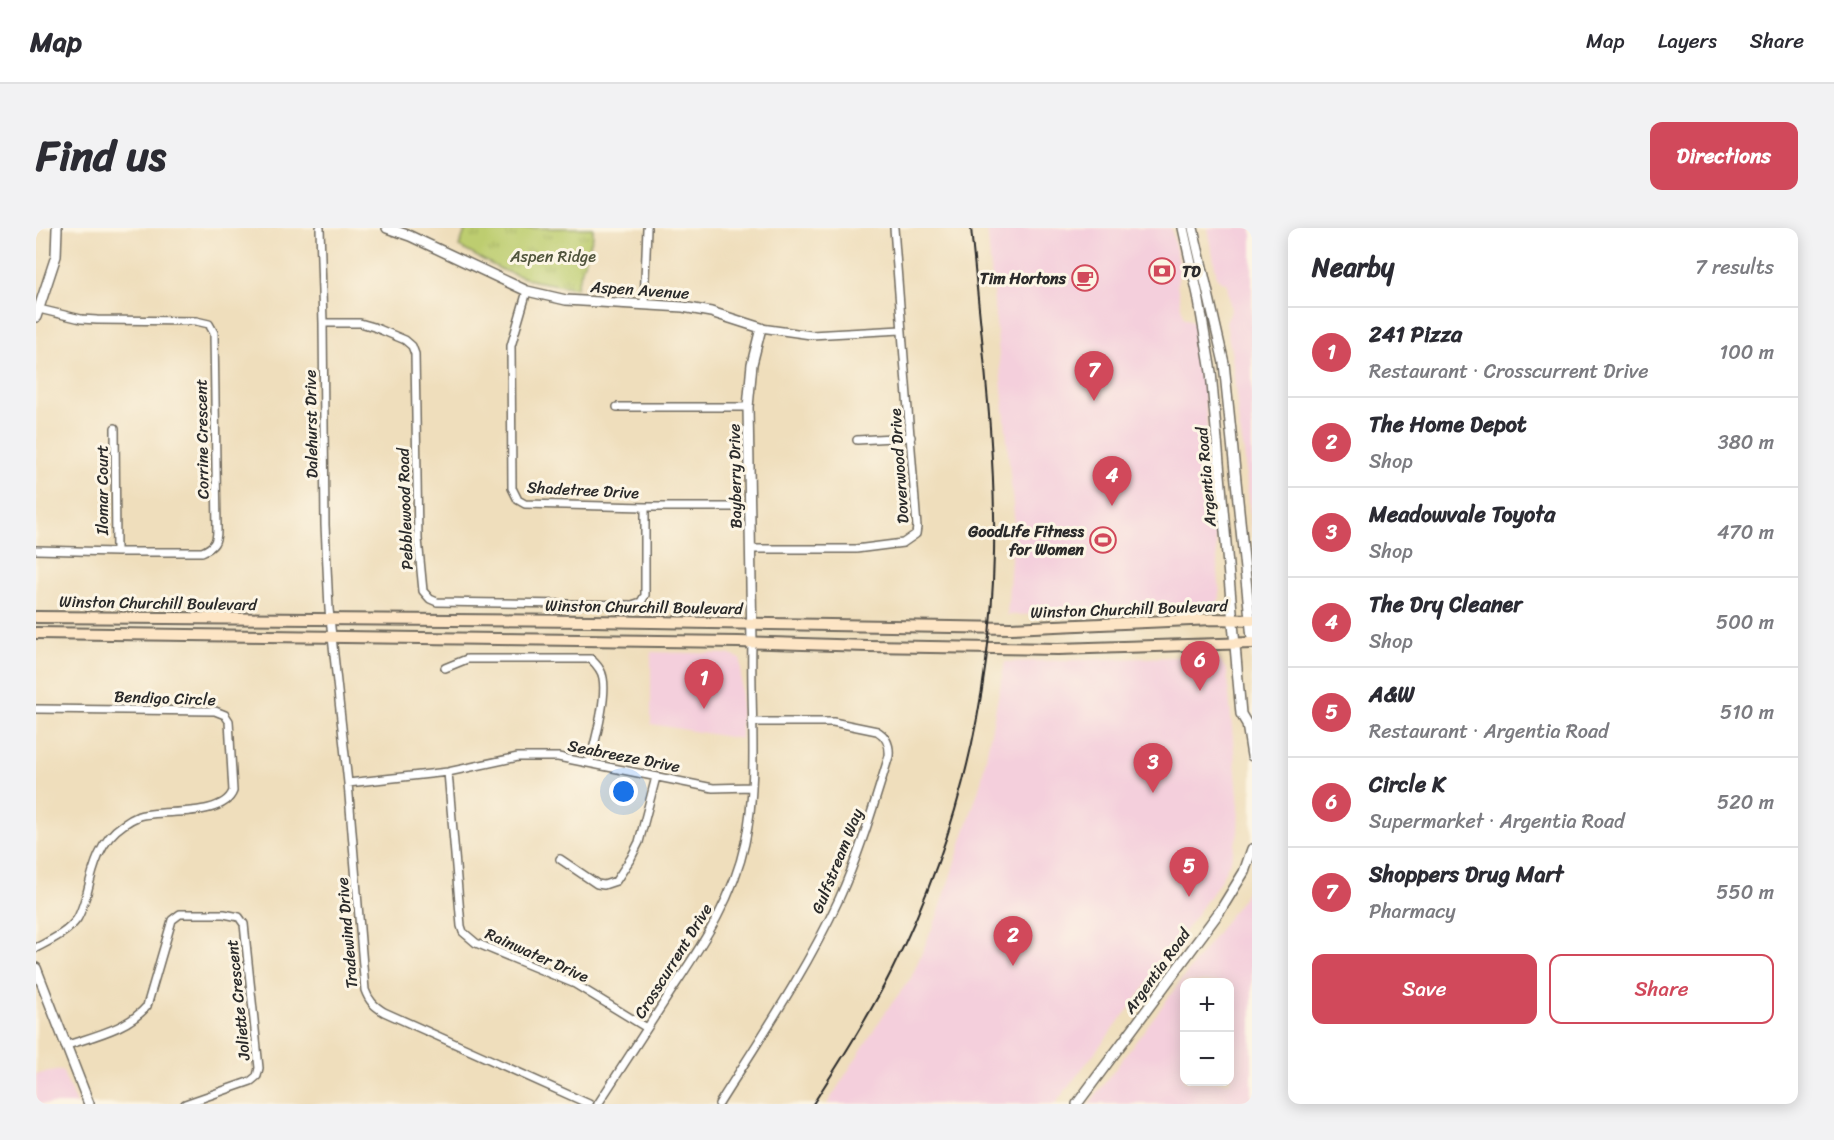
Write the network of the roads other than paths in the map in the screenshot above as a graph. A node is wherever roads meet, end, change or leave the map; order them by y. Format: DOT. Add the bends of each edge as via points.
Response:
graph roads {
  1 [pos="57,228"];
  2 [pos="320,228"];
  3 [pos="387,228"];
  4 [pos="647,228"];
  5 [pos="894,228"];
  6 [pos="1183,228"];
  7 [pos="1193,228"];
  8 [pos="412,232"];
  9 [pos="527,291"];
  10 [pos="644,304"];
  11 [pos="37,313"];
  12 [pos="323,323"];
  13 [pos="761,328"];
  14 [pos="902,330"];
  15 [pos="617,407"];
  16 [pos="748,407"];
  17 [pos="115,428"];
  18 [pos="911,437"];
  19 [pos="857,440"];
  20 [pos="645,507"];
  21 [pos="750,507"];
  22 [pos="751,549"];
  23 [pos="36,550"];
  24 [pos="116,552"];
  25 [pos="36,617"];
  26 [pos="330,620"];
  27 [pos="1233,620"];
  28 [pos="1251,620"];
  29 [pos="752,624"];
  30 [pos="36,633"];
  31 [pos="333,637"];
  32 [pos="1252,638"];
  33 [pos="752,643"];
  34 [pos="1235,644"];
  35 [pos="1252,644"];
  36 [pos="446,668"];
  37 [pos="36,709"];
  38 [pos="1250,721"];
  39 [pos="752,722"];
  40 [pos="1252,756"];
  41 [pos="590,762"];
  42 [pos="448,772"];
  43 [pos="656,777"];
  44 [pos="348,783"];
  45 [pos="752,787"];
  46 [pos="1252,849"];
  47 [pos="560,859"];
  48 [pos="36,948"];
  49 [pos="36,969"];
  50 [pos="647,1028"];
  51 [pos="65,1046"];
  52 [pos="89,1104"];
  53 [pos="184,1104"];
  54 [pos="589,1104"];
  55 [pos="598,1104"];
  56 [pos="719,1104"];
  57 [pos="1077,1104"];
  1 -- 11 [label="street" via="56,256"];
  2 -- 12 [label="street, Dalehurst Drive"];
  3 -- 8 [label="street, Aspen Avenue"];
  4 -- 10 [label="street"];
  5 -- 14 [label="street, Doverwood Drive"];
  6 -- 27 [label="street, Argentia Road" via="1210,362"];
  7 -- 28 [label="street, Argentia Road" via="1224,363"];
  8 -- 9 [label="street, Aspen Avenue"];
  9 -- 10 [label="street, Aspen Avenue" via="566,300"];
  9 -- 20 [label="street, Shadetree Drive" via="511,346 514,494 525,504"];
  10 -- 13 [label="street, Aspen Avenue" via="711,312"];
  11 -- 24 [label="street, Corrine Crescent" via="97,320 196,321 209,324 214,333 217,540 202,552"];
  12 -- 20 [label="street, Pebblewood Road" via="360,323 412,346 418,539 423,591 430,599 620,605 641,602 645,595"];
  12 -- 26 [label="street, Dalehurst Drive"];
  13 -- 14 [label="street, Aspen Avenue" via="811,335"];
  13 -- 16 [label="street, Bayberry Drive" via="752,364"];
  14 -- 18 [label="street, Doverwood Drive"];
  15 -- 16 [label="street"];
  16 -- 21 [label="street, Bayberry Drive"];
  17 -- 24 [label="street, Ilomar Court"];
  18 -- 19 [label="street"];
  18 -- 22 [label="street, Doverwood Drive" via="917,527 915,534 903,543 856,549"];
  20 -- 21 [label="street, Shadetree Drive"];
  21 -- 22 [label="street, Bayberry Drive"];
  22 -- 29 [label="street, Bayberry Drive"];
  23 -- 24 [label="street, Corrine Crescent"];
  25 -- 26 [label="main road, Winston Churchill Boulevard"];
  26 -- 29 [label="main road, Winston Churchill Boulevard"];
  26 -- 31 [label="street, Tradewind Drive"];
  27 -- 28 [label="main road, Winston Churchill Boulevard"];
  27 -- 29 [label="main road, Winston Churchill Boulevard" via="1011,628"];
  27 -- 34 [label="street, Argentia Road"];
  28 -- 32 [label="street, Argentia Road"];
  29 -- 33 [label="street, Bayberry Drive"];
  30 -- 31 [label="main road, Winston Churchill Boulevard"];
  31 -- 33 [label="main road, Winston Churchill Boulevard"];
  31 -- 44 [label="street, Tradewind Drive"];
  33 -- 34 [label="main road, Winston Churchill Boulevard" via="1058,649"];
  33 -- 39 [label="street, Crosscurrent Drive"];
  34 -- 35 [label="main road, Winston Churchill Boulevard"];
  34 -- 38 [label="street, Argentia Road" via="1241,714"];
  36 -- 41 [label="street" via="467,659 591,659 603,679 601,714"];
  37 -- 48 [label="street, Bendigo Circle" via="206,710 225,715 229,721 233,791 218,806 138,816 123,825 101,850 78,918 57,938"];
  38 -- 40 [label="street, Argentia Road"];
  39 -- 45 [label="street, Crosscurrent Drive"];
  39 -- 56 [label="street, Gulfstream Way" via="832,722 877,731 890,747 864,837 839,898 789,994"];
  41 -- 42 [label="street, Seabreeze Drive" via="518,757"];
  41 -- 43 [label="street, Seabreeze Drive"];
  42 -- 44 [label="street, Seabreeze Drive"];
  42 -- 50 [label="street, Rainwater Drive" via="463,932 476,943 575,984"];
  43 -- 45 [label="street, Seabreeze Drive" via="713,788"];
  43 -- 47 [label="street" via="639,842 615,881 597,884"];
  44 -- 54 [label="street, Tradewind Drive" via="364,990 368,999 384,1012"];
  45 -- 50 [label="street, Crosscurrent Drive" via="745,844 729,897 711,932"];
  46 -- 57 [label="street, Argentia Road" via="1244,872 1220,911"];
  49 -- 51 [label="street"];
  50 -- 55 [label="street, Crosscurrent Drive"];
  51 -- 52 [label="street"];
  51 -- 53 [label="street, Joliette Crescent" via="125,1024 142,1013 170,927 180,914 239,917 244,924 257,1076"];
}
